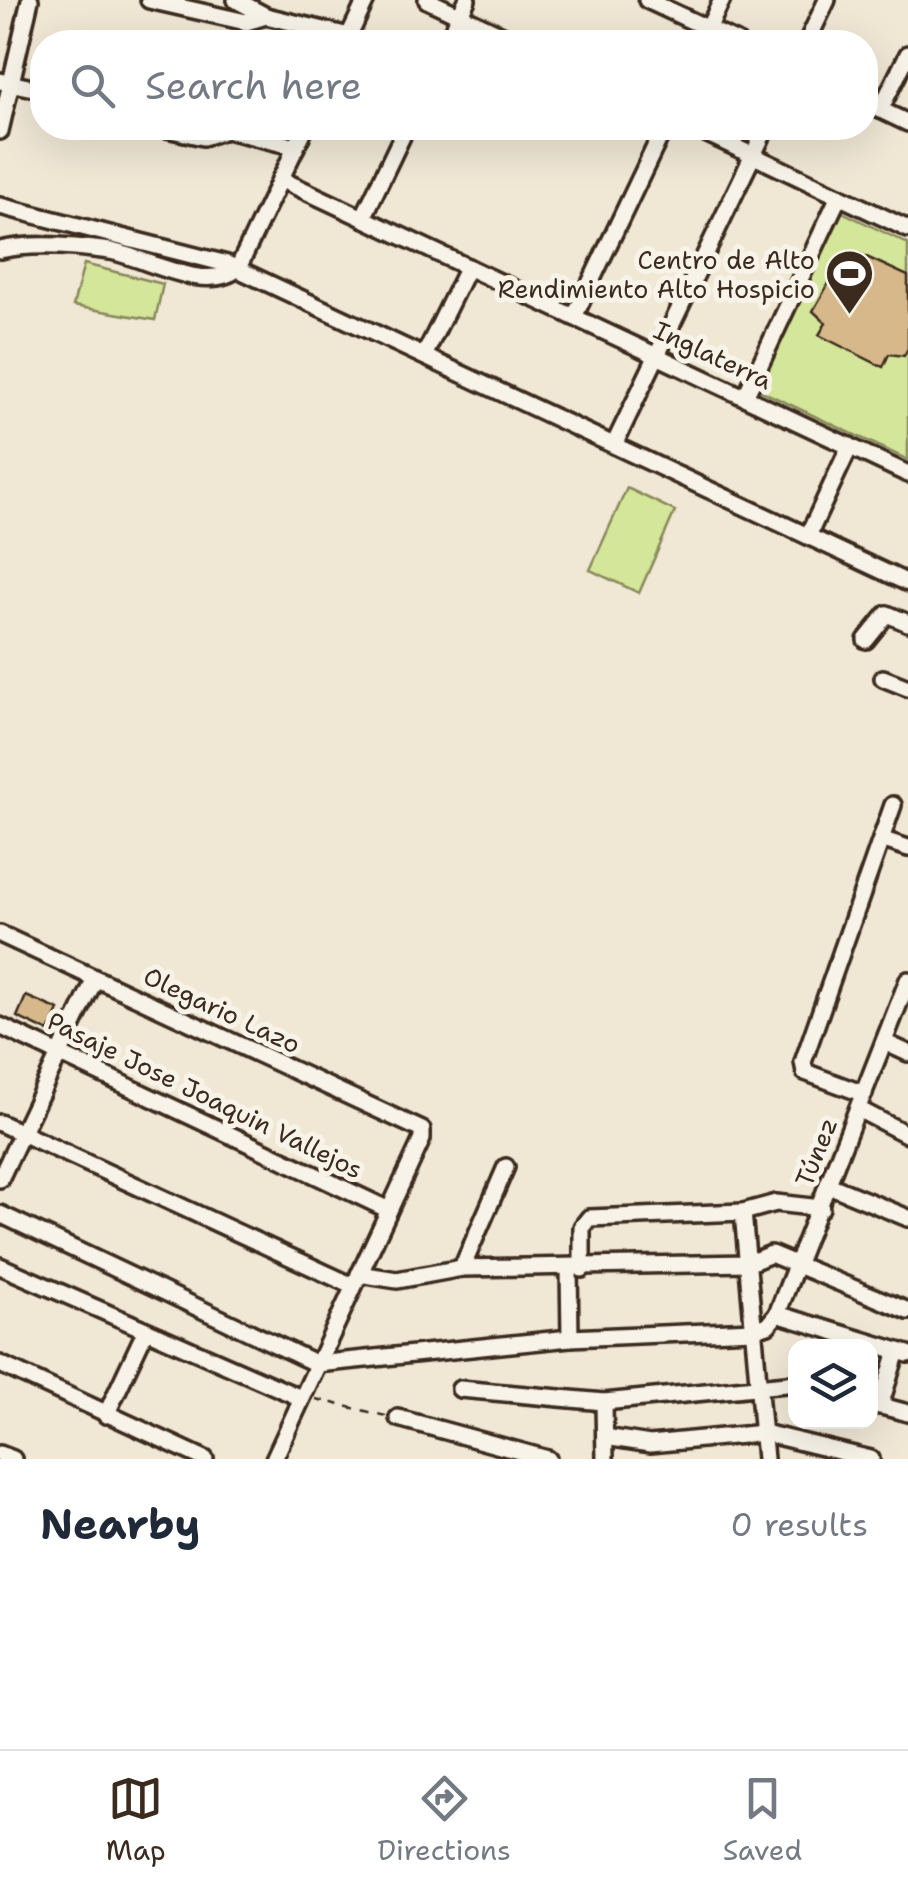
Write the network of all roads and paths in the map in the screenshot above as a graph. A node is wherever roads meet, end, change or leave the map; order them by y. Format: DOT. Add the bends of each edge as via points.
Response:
graph roads {
  1 [pos="30,0"];
  2 [pos="149,0"];
  3 [pos="236,0"];
  4 [pos="366,0"];
  5 [pos="427,0"];
  6 [pos="647,0"];
  7 [pos="722,0"];
  8 [pos="827,0"];
  9 [pos="464,8"];
  10 [pos="266,16"];
  11 [pos="708,29"];
  12 [pos="316,30"];
  13 [pos="352,30"];
  14 [pos="498,30"];
  15 [pos="813,30"];
  16 [pos="908,54"];
  17 [pos="5,82"];
  18 [pos="30,87"];
  19 [pos="878,99"];
  20 [pos="878,109"];
  21 [pos="908,124"];
  22 [pos="0,131"];
  23 [pos="267,140"];
  24 [pos="299,140"];
  25 [pos="400,140"];
  26 [pos="658,140"];
  27 [pos="721,140"];
  28 [pos="760,140"];
  29 [pos="296,147"];
  30 [pos="753,155"];
  31 [pos="280,179"];
  32 [pos="838,196"];
  33 [pos="0,206"];
  34 [pos="363,218"];
  35 [pos="908,229"];
  36 [pos="0,250"];
  37 [pos="468,267"];
  38 [pos="238,268"];
  39 [pos="574,317"];
  40 [pos="424,356"];
  41 [pos="657,356"];
  42 [pos="745,397"];
  43 [pos="614,445"];
  44 [pos="850,446"];
  45 [pos="908,474"];
  46 [pos="808,536"];
  47 [pos="908,583"];
  48 [pos="908,623"];
  49 [pos="866,640"];
  50 [pos="883,678"];
  51 [pos="908,688"];
  52 [pos="893,805"];
  53 [pos="884,840"];
  54 [pos="908,848"];
  55 [pos="0,934"];
  56 [pos="95,979"];
  57 [pos="908,980"];
  58 [pos="0,1026"];
  59 [pos="884,1042"];
  60 [pos="60,1052"];
  61 [pos="908,1053"];
  62 [pos="864,1094"];
  63 [pos="860,1110"];
  64 [pos="0,1122"];
  65 [pos="22,1132"];
  66 [pos="908,1135"];
  67 [pos="506,1167"];
  68 [pos="0,1179"];
  69 [pos="831,1186"];
  70 [pos="821,1208"];
  71 [pos="388,1210"];
  72 [pos="743,1212"];
  73 [pos="0,1214"];
  74 [pos="908,1218"];
  75 [pos="797,1262"];
  76 [pos="749,1263"];
  77 [pos="0,1266"];
  78 [pos="462,1268"];
  79 [pos="576,1268"];
  80 [pos="356,1280"];
  81 [pos="908,1311"];
  82 [pos="777,1314"];
  83 [pos="753,1330"];
  84 [pos="144,1332"];
  85 [pos="570,1338"];
  86 [pos="903,1353"];
  87 [pos="0,1364"];
  88 [pos="318,1364"];
  89 [pos="788,1384"];
  90 [pos="760,1386"];
  91 [pos="460,1389"];
  92 [pos="301,1398"];
  93 [pos="878,1399"];
  94 [pos="604,1402"];
  95 [pos="878,1405"];
  96 [pos="106,1414"];
  97 [pos="908,1414"];
  98 [pos="398,1418"];
  99 [pos="764,1433"];
  100 [pos="605,1437"];
  101 [pos="0,1454"];
  102 [pos="13,1459"];
  103 [pos="206,1459"];
  104 [pos="274,1459"];
  105 [pos="548,1459"];
  106 [pos="605,1459"];
  107 [pos="765,1459"];
  108 [pos="871,1459"];
  1 -- 17 [label="street"];
  2 -- 10 [label="street" via="246,22"];
  3 -- 10 [label="street"];
  4 -- 13 [label="street"];
  5 -- 9 [label="street"];
  6 -- 11 [label="street"];
  7 -- 11 [label="street"];
  8 -- 15 [label="street"];
  9 -- 14 [label="street"];
  10 -- 12 [label="street"];
  16 -- 19 [label="street"];
  17 -- 18 [label="street"];
  17 -- 22 [label="street"];
  20 -- 21 [label="street"];
  23 -- 29 [label="street"];
  24 -- 29 [label="street"];
  25 -- 34 [label="street"];
  26 -- 39 [label="street"];
  27 -- 30 [label="street"];
  28 -- 30 [label="street"];
  29 -- 31 [label="street"];
  30 -- 32 [label="street"];
  30 -- 41 [label="street"];
  31 -- 34 [label="street, Inglaterra"];
  31 -- 38 [label="street"];
  32 -- 35 [label="street"];
  32 -- 42 [label="street"];
  33 -- 38 [label="street"];
  34 -- 37 [label="street, Inglaterra"];
  36 -- 38 [label="street" via="112,252 213,278"];
  37 -- 39 [label="street, Inglaterra"];
  37 -- 40 [label="street"];
  38 -- 40 [label="street"];
  39 -- 41 [label="street, Inglaterra"];
  40 -- 43 [label="street"];
  41 -- 42 [label="street, Inglaterra"];
  41 -- 43 [label="street"];
  42 -- 44 [label="street, Inglaterra"];
  43 -- 46 [label="street"];
  44 -- 45 [label="street, Inglaterra"];
  44 -- 46 [label="street"];
  46 -- 47 [label="street"];
  48 -- 49 [label="street" via="887,614"];
  50 -- 51 [label="street"];
  52 -- 53 [label="street"];
  53 -- 54 [label="street"];
  53 -- 62 [label="street" via="803,1062 813,1077"];
  55 -- 56 [label="street, Olegario Lazo"];
  56 -- 60 [label="street"];
  56 -- 71 [label="street, Olegario Lazo" via="423,1132"];
  57 -- 59 [label="street, Túnez"];
  58 -- 60 [label="street, Pasaje Jose Joaquin Vallejos"];
  59 -- 61 [label="street"];
  59 -- 62 [label="street, Túnez"];
  60 -- 65 [label="street"];
  60 -- 71 [label="street, Pasaje Jose Joaquin Vallejos"];
  62 -- 63 [label="street, Túnez"];
  63 -- 66 [label="street"];
  63 -- 69 [label="street, Túnez"];
  64 -- 65 [label="street"];
  65 -- 68 [label="street"];
  65 -- 80 [label="street"];
  67 -- 78 [label="street"];
  69 -- 70 [label="street, Túnez"];
  69 -- 74 [label="street"];
  70 -- 72 [label="street" via="776,1203"];
  70 -- 75 [label="street, Túnez"];
  71 -- 80 [label="street"];
  72 -- 76 [label="street"];
  72 -- 79 [label="street" via="590,1218 582,1227"];
  73 -- 88 [label="street"];
  75 -- 76 [label="street" via="771,1254"];
  75 -- 81 [label="street"];
  75 -- 82 [label="street, Túnez"];
  76 -- 79 [label="street"];
  76 -- 83 [label="street"];
  77 -- 84 [label="street"];
  78 -- 79 [label="street"];
  78 -- 80 [label="street"];
  79 -- 85 [label="street"];
  80 -- 88 [label="street"];
  82 -- 83 [label="street"];
  82 -- 86 [label="street"];
  83 -- 85 [label="street"];
  83 -- 90 [label="street"];
  84 -- 92 [label="street"];
  84 -- 96 [label="street"];
  85 -- 88 [label="street"];
  86 -- 93 [label="street"];
  87 -- 96 [label="street"];
  88 -- 92 [label="street"];
  89 -- 90 [label="street"];
  90 -- 94 [label="street"];
  90 -- 99 [label="street"];
  91 -- 94 [label="street"];
  92 -- 98 [label="path"];
  92 -- 104 [label="street"];
  94 -- 100 [label="street"];
  95 -- 97 [label="street"];
  96 -- 103 [label="street"];
  98 -- 105 [label="street"];
  99 -- 100 [label="street" via="650,1444"];
  99 -- 107 [label="street"];
  99 -- 108 [label="street"];
  100 -- 106 [label="street"];
  101 -- 102 [label="street"];
}
